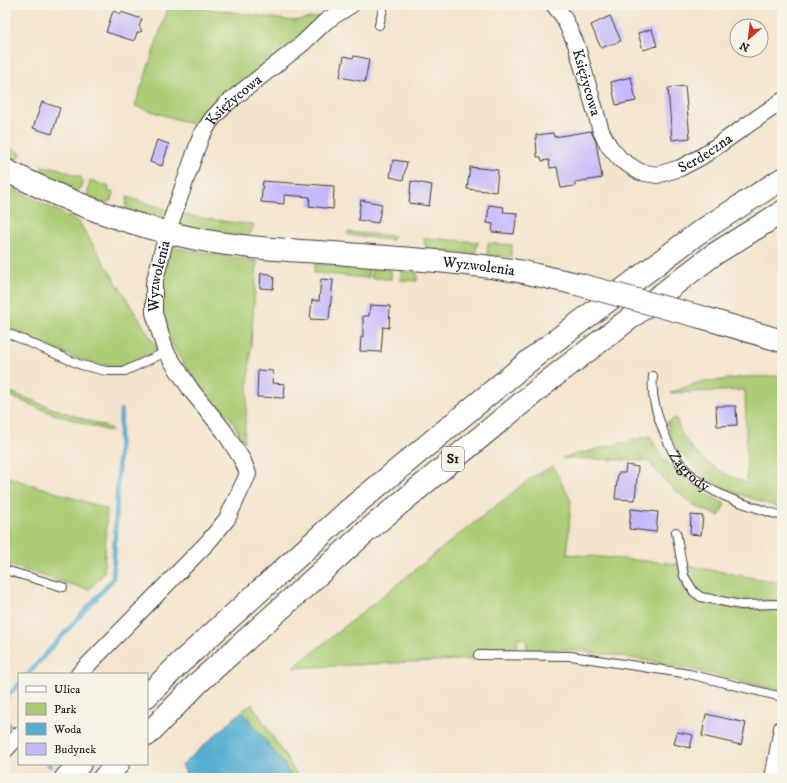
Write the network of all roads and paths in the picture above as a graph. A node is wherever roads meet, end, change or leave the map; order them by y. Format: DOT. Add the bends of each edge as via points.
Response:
graph roads {
  1 [pos="351,5"];
  2 [pos="384,5"];
  3 [pos="554,5"];
  4 [pos="379,25"];
  5 [pos="782,102"];
  6 [pos="621,160"];
  7 [pos="5,170"];
  8 [pos="782,179"];
  9 [pos="782,212"];
  10 [pos="167,233"];
  11 [pos="5,332"];
  12 [pos="782,341"];
  13 [pos="166,352"];
  14 [pos="653,376"];
  15 [pos="782,516"];
  16 [pos="676,532"];
  17 [pos="5,570"];
  18 [pos="63,587"];
  19 [pos="782,604"];
  20 [pos="478,655"];
  21 [pos="80,673"];
  22 [pos="148,695"];
  23 [pos="782,697"];
  24 [pos="782,728"];
  25 [pos="148,734"];
  26 [pos="18,736"];
  27 [pos="5,750"];
  28 [pos="79,765"];
  29 [pos="117,765"];
  30 [pos="776,776"];
  31 [pos="66,778"];
  32 [pos="104,778"];
  1 -- 10 [label="street, Księżycowa" via="326,22 226,104 212,119 201,136"];
  2 -- 4 [label="lane"];
  3 -- 6 [label="street, Księżycowa" via="566,22 576,44 601,131"];
  5 -- 6 [label="street, Serdeczna" via="701,157 680,168 657,175 640,172"];
  7 -- 10 [label="main road, Wyzwolenia" via="96,211"];
  8 -- 22 [label="main road, S1" via="698,233 535,356 350,509"];
  9 -- 25 [label="main road, S1" via="713,255 552,378 362,535 198,683"];
  10 -- 12 [label="main road, Wyzwolenia, bridge" via="231,244 473,265 520,272 577,284"];
  10 -- 13 [label="street, Wyzwolenia" via="154,284 154,313"];
  11 -- 13 [label="lane" via="81,365 106,371 125,370"];
  13 -- 21 [label="street, Wyzwolenia" via="191,390 224,431 248,474 227,519 208,542"];
  14 -- 15 [label="lane, Zagrody" via="652,390 658,418 676,457 688,473 719,494"];
  16 -- 19 [label="lane" via="684,576 694,592 701,597 741,605"];
  17 -- 18 [label="lane"];
  20 -- 23 [label="lane" via="571,656 689,674"];
  24 -- 30 [label="street"];
  26 -- 27 [label="street"];
  28 -- 31 [label="main road"];
  29 -- 32 [label="main road"];
}
